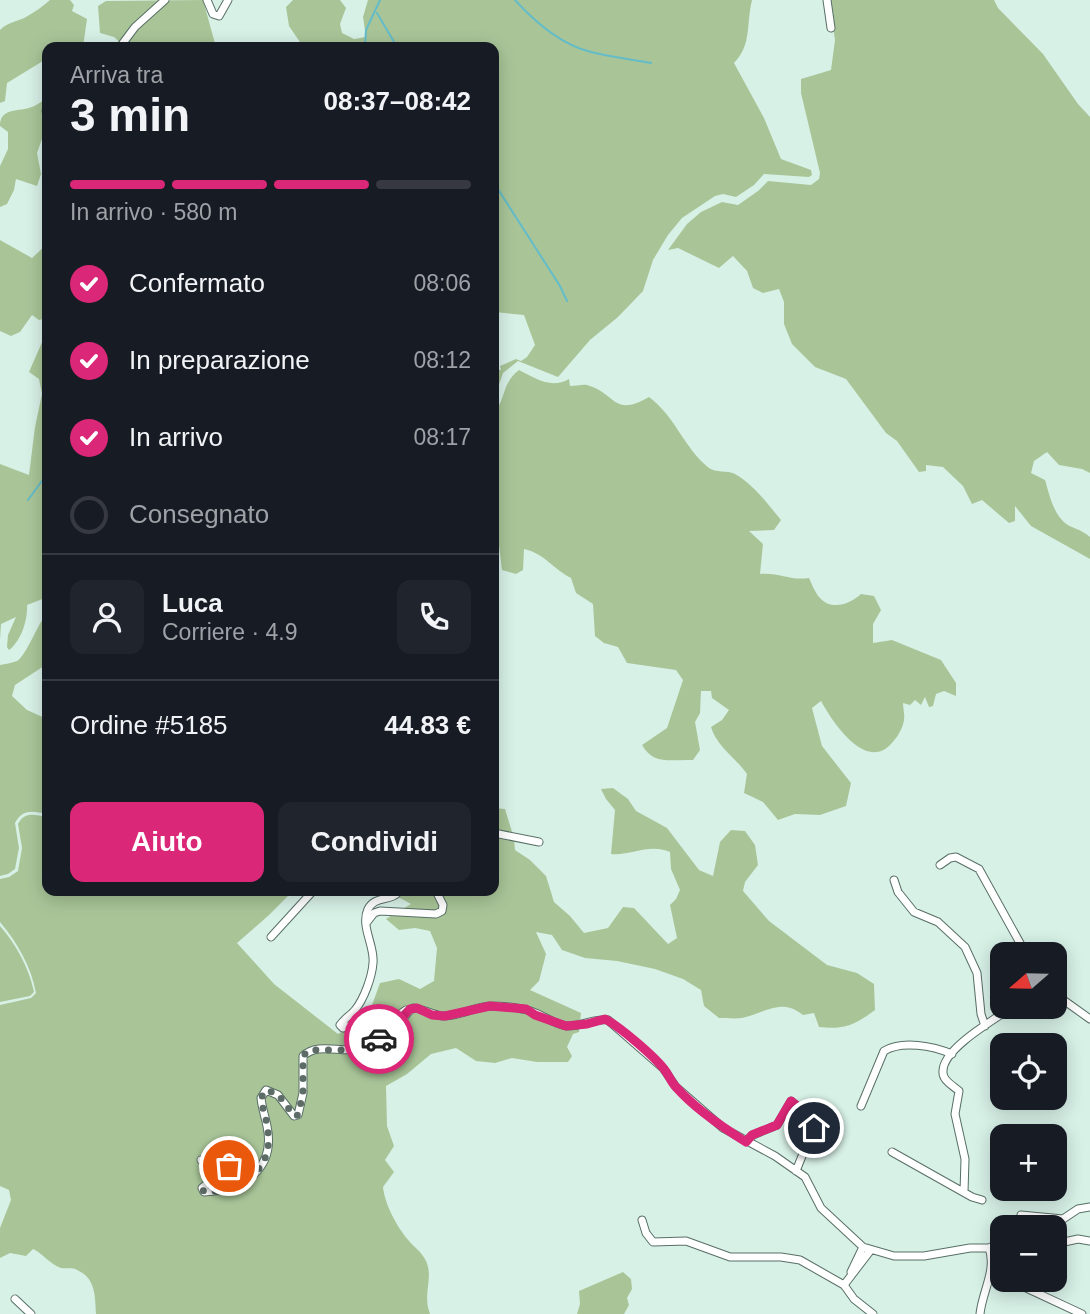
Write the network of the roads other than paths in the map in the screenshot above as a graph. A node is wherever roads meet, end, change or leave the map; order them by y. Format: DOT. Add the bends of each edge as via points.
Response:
graph roads {
  1 [pos="165,0"];
  2 [pos="207,0"];
  3 [pos="229,0"];
  4 [pos="827,0"];
  5 [pos="831,29"];
  6 [pos="124,42"];
  7 [pos="499,834"];
  8 [pos="539,842"];
  9 [pos="940,865"];
  10 [pos="894,880"];
  11 [pos="308,896"];
  12 [pos="395,896"];
  13 [pos="438,896"];
  14 [pos="367,923"];
  15 [pos="271,937"];
  16 [pos="1019,942"];
  17 [pos="1068,1003"];
  18 [pos="410,1009"];
  19 [pos="996,1019"];
  20 [pos="1090,1019"];
  21 [pos="985,1027"];
  22 [pos="952,1054"];
  23 [pos="861,1106"];
  24 [pos="746,1142"];
  25 [pos="892,1152"];
  26 [pos="201,1160"];
  27 [pos="796,1171"];
  28 [pos="964,1192"];
  29 [pos="982,1200"];
  30 [pos="1090,1207"];
  31 [pos="1067,1216"];
  32 [pos="642,1220"];
  33 [pos="1067,1241"];
  34 [pos="1090,1241"];
  35 [pos="989,1248"];
  36 [pos="866,1249"];
  37 [pos="990,1251"];
  38 [pos="990,1273"];
  39 [pos="844,1285"];
  40 [pos="1031,1292"];
  41 [pos="15,1299"];
  42 [pos="1066,1311"];
  43 [pos="31,1314"];
  44 [pos="873,1314"];
  45 [pos="980,1314"];
  46 [pos="1082,1314"];
  1 -- 6 [label="street"];
  2 -- 3 [label="street" via="216,16"];
  4 -- 5 [label="street"];
  7 -- 8 [label="street"];
  9 -- 16 [label="street" via="956,857 979,869"];
  10 -- 21 [label="street" via="914,912 938,922 965,947 977,973"];
  11 -- 15 [label="street"];
  12 -- 14 [label="street" via="372,902 365,916"];
  13 -- 14 [label="street" via="443,905 436,914 380,911"];
  14 -- 18 [label="street" via="374,961 370,979 359,1004 340,1025 361,1024 352,1037 359,1041"];
  17 -- 20 [label="street"];
  18 -- 24 [label="street" via="445,1016 490,1006 526,1009 566,1026 608,1020 663,1068 695,1104"];
  18 -- 26 [label="street" via="385,1036 364,1047 309,1050 303,1056 298,1115 294,1116 278,1094 266,1090 261,1098 267,1157 247,1181 204,1192 202,1188 229,1166 229,1160"];
  19 -- 21 [label="street"];
  21 -- 22 [label="street" via="964,1039"];
  22 -- 23 [label="street" via="915,1046 890,1047 884,1051"];
  22 -- 28 [label="street" via="943,1070 944,1079 959,1091 955,1114 965,1159"];
  24 -- 27 [label="street"];
  24 -- 27 [label="street" via="777,1125 791,1101 815,1121"];
  25 -- 28 [label="street"];
  27 -- 36 [label="street" via="805,1177 821,1208"];
  28 -- 29 [label="street"];
  30 -- 31 [label="street"];
  32 -- 39 [label="street" via="653,1242 686,1241 730,1257 800,1260"];
  33 -- 34 [label="street"];
  35 -- 36 [label="street" via="924,1256 894,1256"];
  35 -- 37 [label="street"];
  36 -- 39 [label="street"];
  38 -- 45 [label="street"];
  39 -- 44 [label="street"];
  40 -- 42 [label="street"];
  41 -- 43 [label="street"];
  42 -- 46 [label="street"];
}
